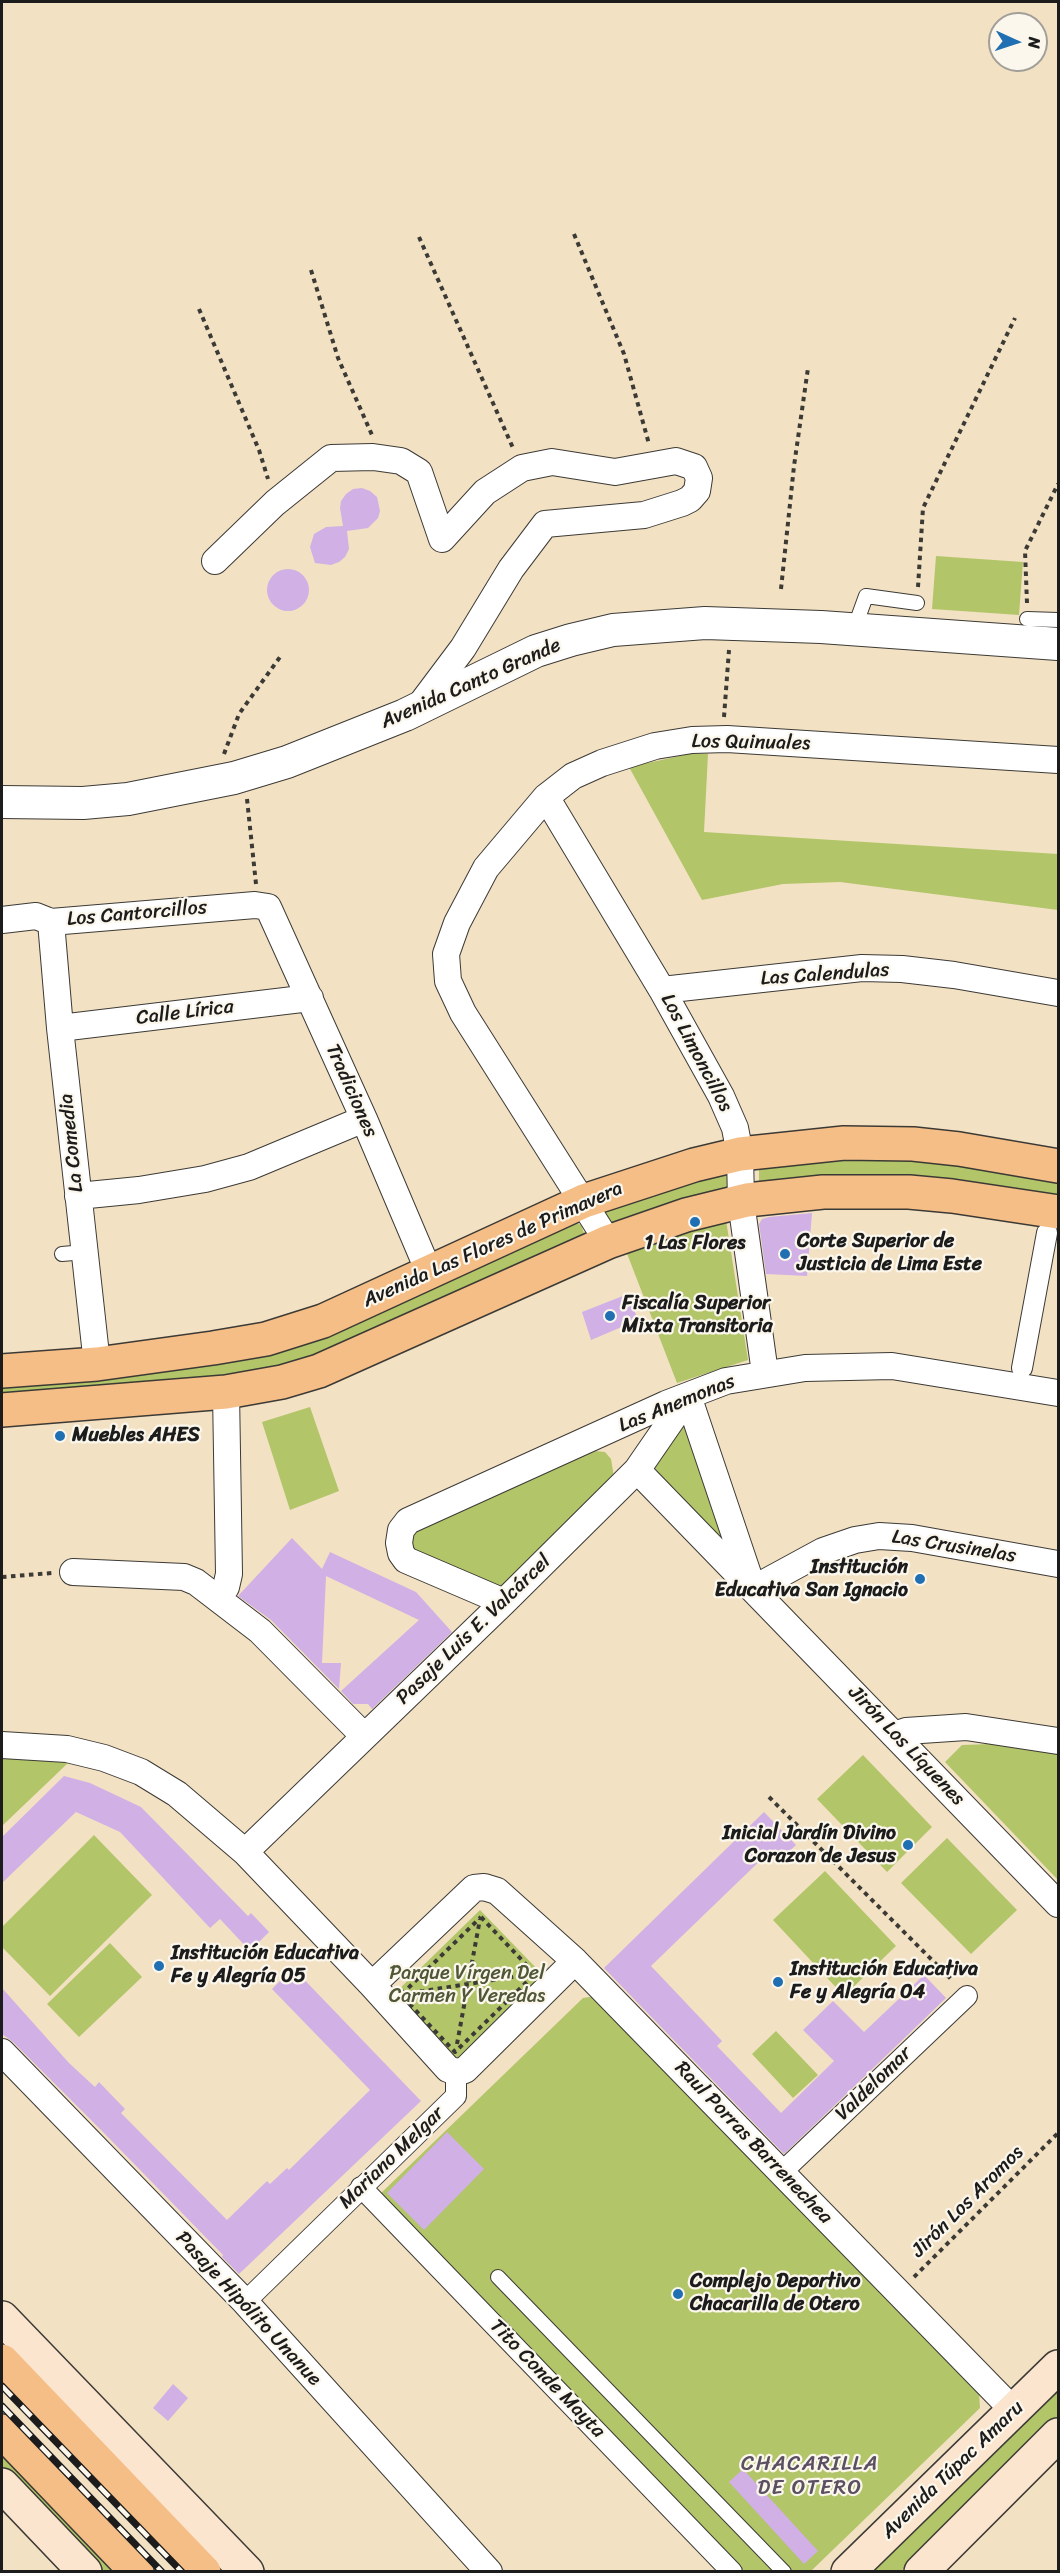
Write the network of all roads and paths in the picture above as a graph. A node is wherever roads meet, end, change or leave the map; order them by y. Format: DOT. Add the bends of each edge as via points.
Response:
graph roads {
  1 [pos="574,234"];
  2 [pos="419,237"];
  3 [pos="311,270"];
  4 [pos="199,309"];
  5 [pos="1015,318"];
  6 [pos="808,368"];
  7 [pos="373,457"];
  8 [pos="655,465"];
  9 [pos="522,468"];
  10 [pos="1059,484"];
  11 [pos="275,503"];
  12 [pos="920,553"];
  13 [pos="215,561"];
  14 [pos="781,589"];
  15 [pos="917,603"];
  16 [pos="1027,619"];
  17 [pos="1059,620"];
  18 [pos="854,629"];
  19 [pos="1059,644"];
  20 [pos="729,649"];
  21 [pos="280,657"];
  22 [pos="418,708"];
  23 [pos="723,725"];
  24 [pos="1059,760"];
  25 [pos="212,782"];
  26 [pos="246,791"];
  27 [pos="546,797"];
  28 [pos="2,802"];
  29 [pos="256,885"];
  30 [pos="271,911"];
  31 [pos="2,920"];
  32 [pos="51,922"];
  33 [pos="662,990"];
  34 [pos="1059,993"];
  35 [pos="310,998"];
  36 [pos="60,1028"];
  37 [pos="364,1119"];
  38 [pos="740,1154"];
  39 [pos="1059,1166"];
  40 [pos="78,1196"];
  41 [pos="584,1201"];
  42 [pos="741,1202"];
  43 [pos="1053,1223"];
  44 [pos="608,1242"];
  45 [pos="429,1272"];
  46 [pos="97,1364"];
  47 [pos="1022,1368"];
  48 [pos="2,1371"];
  49 [pos="765,1373"];
  50 [pos="226,1392"];
  51 [pos="1059,1393"];
  52 [pos="688,1396"];
  53 [pos="2,1410"];
  54 [pos="637,1470"];
  55 [pos="1059,1564"];
  56 [pos="73,1572"];
  57 [pos="2,1577"];
  58 [pos="753,1589"];
  59 [pos="218,1598"];
  60 [pos="504,1602"];
  61 [pos="894,1735"];
  62 [pos="364,1736"];
  63 [pos="1059,1741"];
  64 [pos="2,1745"];
  65 [pos="769,1797"];
  66 [pos="245,1852"];
  67 [pos="484,1887"];
  68 [pos="1059,1904"];
  69 [pos="481,1917"];
  70 [pos="575,1961"];
  71 [pos="535,1974"];
  72 [pos="468,1984"];
  73 [pos="372,1986"];
  74 [pos="401,1995"];
  75 [pos="967,1996"];
  76 [pos="2,2052"];
  77 [pos="456,2062"];
  78 [pos="1059,2133"];
  79 [pos="782,2172"];
  80 [pos="361,2187"];
  81 [pos="498,2277"];
  82 [pos="898,2293"];
  83 [pos="245,2302"];
  84 [pos="2,2318"];
  85 [pos="2,2361"];
  86 [pos="1059,2367"];
  87 [pos="1014,2411"];
  88 [pos="2,2431"];
  89 [pos="1059,2435"];
  90 [pos="2,2485"];
  91 [pos="928,2569"];
  92 [pos="85,2571"];
  93 [pos="137,2571"];
  94 [pos="204,2571"];
  95 [pos="247,2571"];
  96 [pos="489,2571"];
  97 [pos="732,2571"];
  98 [pos="784,2571"];
  99 [pos="848,2571"];
  1 -- 8 [label="path" via="624,354"];
  2 -- 9 [label="path"];
  3 -- 7 [label="path" via="338,358 372,432"];
  4 -- 11 [label="path" via="259,450"];
  5 -- 12 [label="path" via="923,508"];
  6 -- 14 [label="path"];
  7 -- 9 [label="street" via="401,461 419,472 442,539 485,492"];
  7 -- 11 [label="street" via="331,458"];
  8 -- 9 [label="street" via="615,472 552,462"];
  8 -- 22 [label="street" via="676,461 694,467 699,478 697,491 682,503 644,515 545,524"];
  10 -- 16 [label="path" via="1025,551"];
  11 -- 13 [label="street"];
  15 -- 18 [label="lane" via="866,597"];
  16 -- 17 [label="lane"];
  18 -- 19 [label="street, Avenida Canto Grande"];
  18 -- 22 [label="street, Avenida Canto Grande" via="705,623 614,630 536,651"];
  20 -- 23 [label="path"];
  21 -- 25 [label="path" via="239,714"];
  22 -- 25 [label="street, Avenida Canto Grande" via="287,762"];
  24 -- 27 [label="street, Los Quinuales" via="727,739 692,741 655,746 602,763 573,776"];
  25 -- 28 [label="street, Avenida Canto Grande" via="129,799"];
  26 -- 29 [label="path"];
  27 -- 33 [label="street, Los Limoncillos"];
  27 -- 41 [label="street, Los Quinuales" via="486,868 457,923 447,954 448,981 463,1013"];
  30 -- 32 [label="street, Los Cantorcillos" via="255,905"];
  30 -- 35 [label="street, Tradiciones"];
  31 -- 32 [label="street, Los Cantorcillos" via="36,916"];
  32 -- 36 [label="street, La Comedia"];
  33 -- 34 [label="street, Las Calendulas" via="870,968 954,975"];
  33 -- 38 [label="street, Los Limoncillos" via="722,1096"];
  35 -- 36 [label="street, Calle Lírica"];
  35 -- 37 [label="street, Tradiciones"];
  36 -- 40 [label="street, La Comedia"];
  37 -- 40 [label="street" via="238,1170 205,1179"];
  37 -- 45 [label="street, Tradiciones"];
  38 -- 39 [label="main road, Avenida Las Flores de Primavera" via="844,1143 914,1144"];
  38 -- 41 [label="main road, Avenida Las Flores de Primavera"];
  38 -- 42 [label="street, Los Limoncillos"];
  40 -- 46 [label="street, La Comedia" via="73,1253"];
  41 -- 44 [label="street, Los Quinuales"];
  41 -- 45 [label="main road, Avenida Las Flores de Primavera"];
  42 -- 43 [label="main road" via="795,1194 909,1192 952,1196"];
  42 -- 44 [label="main road" via="686,1215"];
  42 -- 49 [label="street, Los Limoncillos"];
  43 -- 47 [label="street"];
  44 -- 50 [label="main road" via="319,1371"];
  45 -- 46 [label="main road, Avenida Las Flores de Primavera" via="323,1321 266,1339"];
  46 -- 48 [label="main road, Avenida Las Flores de Primavera"];
  49 -- 51 [label="street, Las Anemonas" via="892,1366"];
  49 -- 52 [label="street, Las Anemonas" via="726,1381"];
  50 -- 53 [label="main road"];
  50 -- 59 [label="street" via="229,1574"];
  52 -- 54 [label="street, Pasaje Luis E. Valcárcel"];
  52 -- 58 [label="street, Jirón Los Líquenes"];
  52 -- 60 [label="street, Las Anemonas" via="408,1521 401,1530 399,1543 406,1560"];
  54 -- 58 [label="street, Jirón Los Líquenes"];
  54 -- 60 [label="street, Pasaje Luis E. Valcárcel"];
  55 -- 58 [label="street, Las Crusinelas" via="912,1538 879,1536 823,1551"];
  56 -- 57 [label="path"];
  56 -- 59 [label="street" via="184,1577"];
  58 -- 61 [label="street, Jirón Los Líquenes"];
  59 -- 62 [label="street" via="260,1631"];
  60 -- 62 [label="street, Pasaje Luis E. Valcárcel"];
  61 -- 63 [label="street" via="966,1727"];
  61 -- 68 [label="street, Jirón Los Líquenes"];
  62 -- 66 [label="street, Pasaje Luis E. Valcárcel"];
  64 -- 66 [label="street" via="67,1749 141,1773 177,1794"];
  65 -- 75 [label="path"];
  66 -- 73 [label="street"];
  67 -- 69 [label="path"];
  67 -- 70 [label="street, Raul Porras Barrenechea" via="497,1891"];
  67 -- 73 [label="street" via="474,1888"];
  69 -- 71 [label="path"];
  69 -- 72 [label="path"];
  69 -- 74 [label="path"];
  70 -- 71 [label="path"];
  70 -- 77 [label="street" via="465,2070"];
  70 -- 79 [label="street, Raul Porras Barrenechea"];
  71 -- 72 [label="path"];
  71 -- 77 [label="path"];
  72 -- 74 [label="path"];
  72 -- 77 [label="path"];
  73 -- 74 [label="path"];
  73 -- 77 [label="street" via="448,2069"];
  74 -- 77 [label="path"];
  75 -- 79 [label="street, Valdelomar"];
  76 -- 83 [label="street, Pasaje Hipólito Unanue"];
  77 -- 80 [label="street, Mariano Melgar" via="456,2096"];
  78 -- 82 [label="path, Jirón Los Aromos"];
  79 -- 82 [label="street, Raul Porras Barrenechea"];
  80 -- 83 [label="street, Mariano Melgar"];
  80 -- 97 [label="street, Tito Conde Mayta"];
  81 -- 98 [label="lane"];
  82 -- 87 [label="street, Raul Porras Barrenechea"];
  83 -- 96 [label="street, Pasaje Hipólito Unanue"];
  84 -- 95 [label="main road"];
  85 -- 94 [label="main road"];
  86 -- 87 [label="main road, Avenida Túpac Amaru"];
  87 -- 99 [label="main road, Avenida Túpac Amaru"];
  88 -- 93 [label="main road"];
  89 -- 91 [label="main road"];
  90 -- 92 [label="main road"];
}
